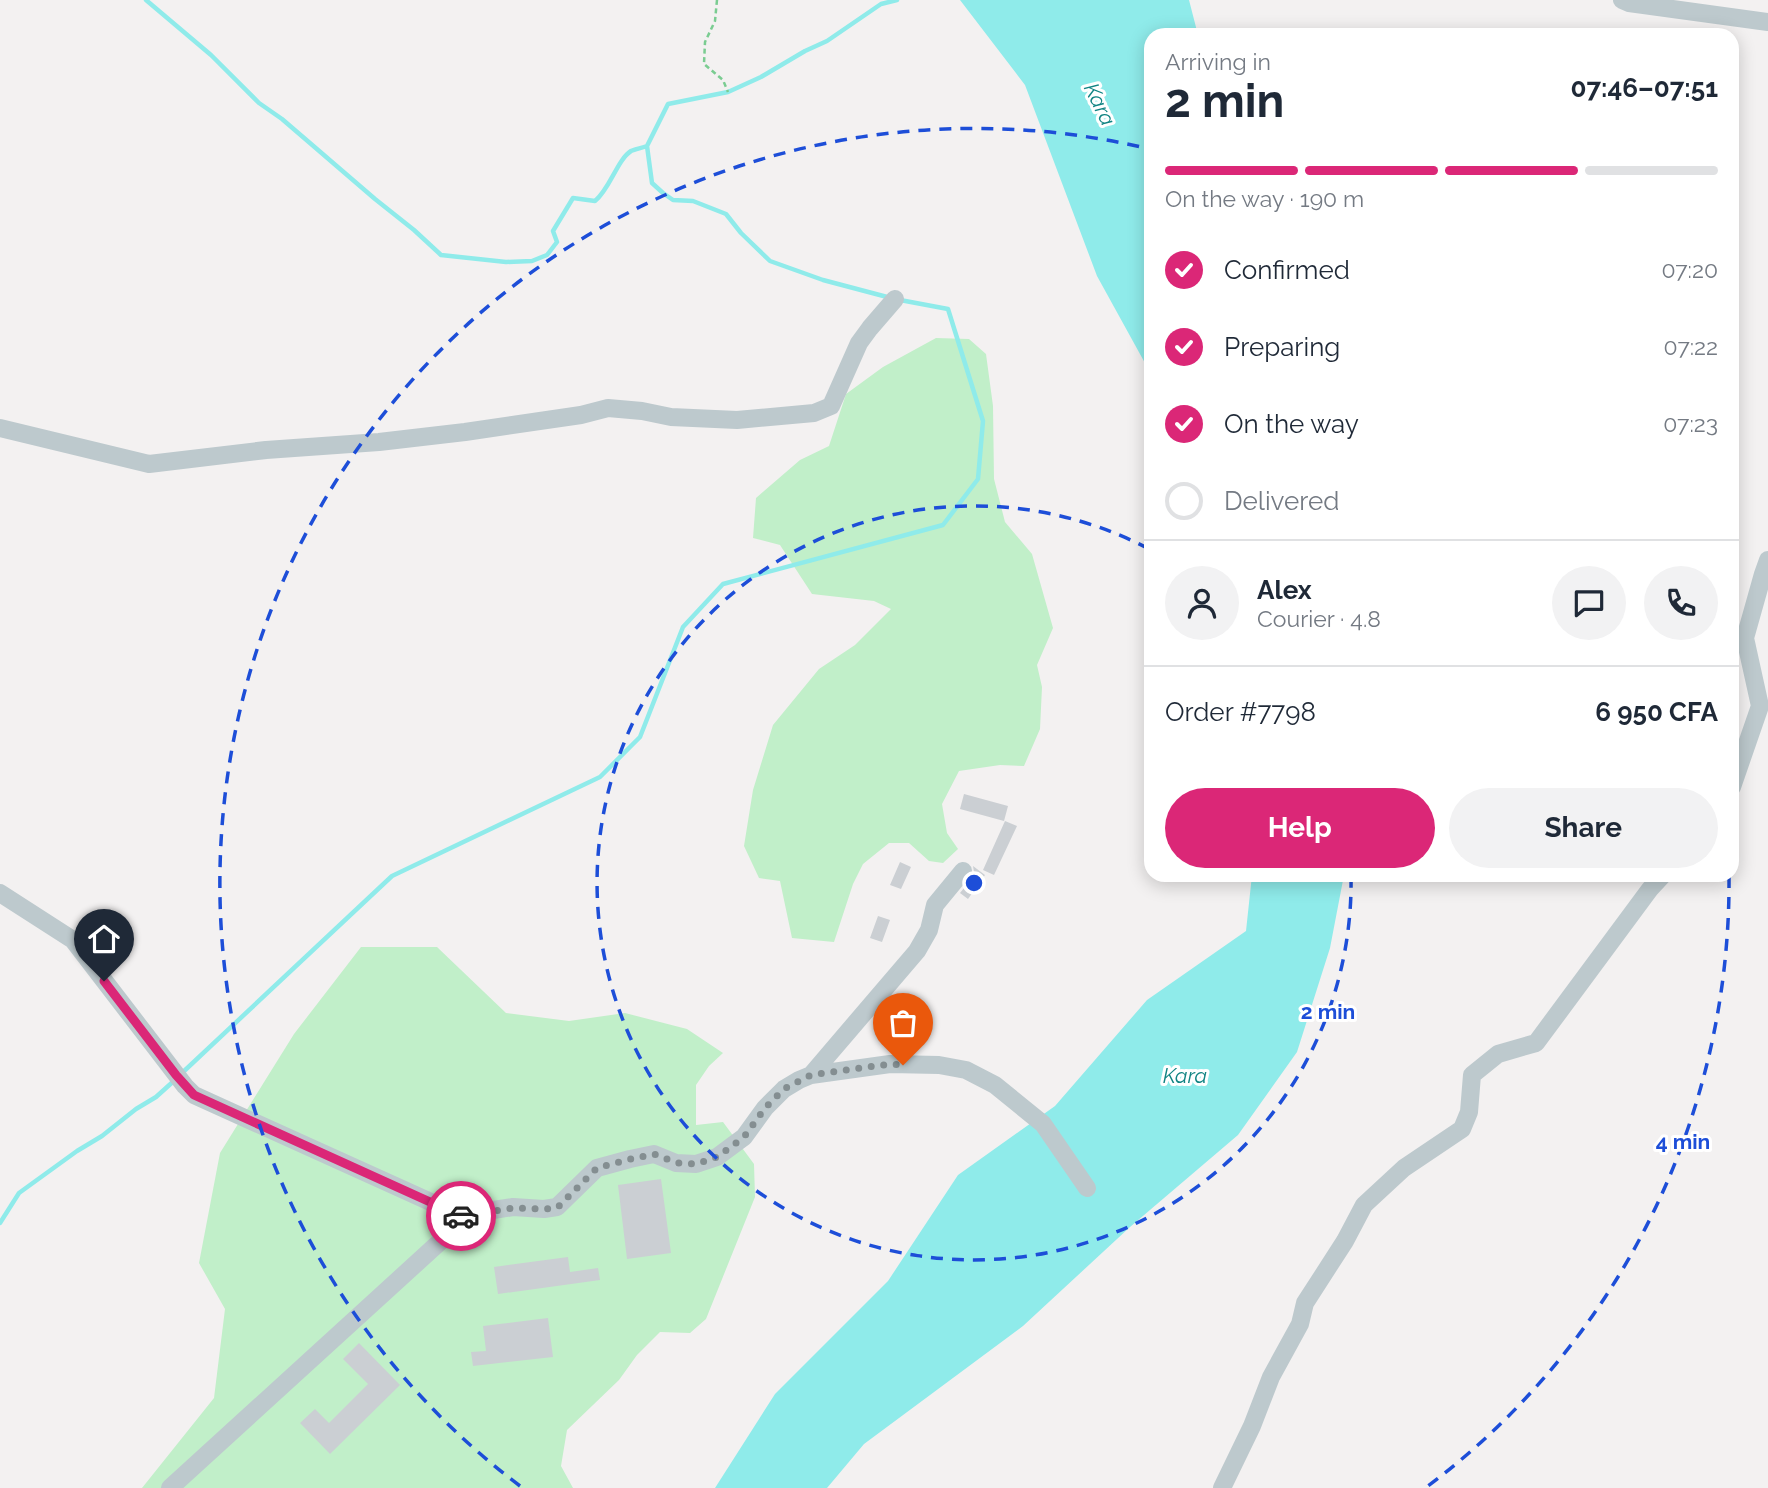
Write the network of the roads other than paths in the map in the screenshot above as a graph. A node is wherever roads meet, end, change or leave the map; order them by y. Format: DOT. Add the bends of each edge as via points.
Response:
graph roads {
  1 [pos="1622,0"];
  2 [pos="1768,22"];
  3 [pos="895,299"];
  4 [pos="0,428"];
  5 [pos="1768,560"];
  6 [pos="1739,768"];
  7 [pos="963,871"];
  8 [pos="1656,882"];
  9 [pos="0,893"];
  10 [pos="811,1075"];
  11 [pos="1087,1188"];
  12 [pos="466,1218"];
  13 [pos="170,1488"];
  14 [pos="1222,1488"];
  1 -- 2 [label="street"];
  3 -- 4 [label="street" via="859,344 831,406 814,413 737,420 608,408 464,432 149,464"];
  5 -- 6 [label="street" via="1745,638 1760,706"];
  7 -- 10 [label="street" via="935,905 918,951"];
  8 -- 14 [label="street" via="1536,1043 1498,1054 1472,1075 1469,1112 1462,1129 1404,1168 1364,1205 1305,1303 1300,1324"];
  9 -- 12 [label="street" via="73,940 194,1095"];
  10 -- 11 [label="street" via="890,1064 966,1070 995,1085 1043,1124"];
  10 -- 12 [label="street" via="784,1089 744,1137 717,1157 696,1164 654,1154 631,1159 597,1168 557,1208 513,1208"];
  12 -- 13 [label="street"];
}
